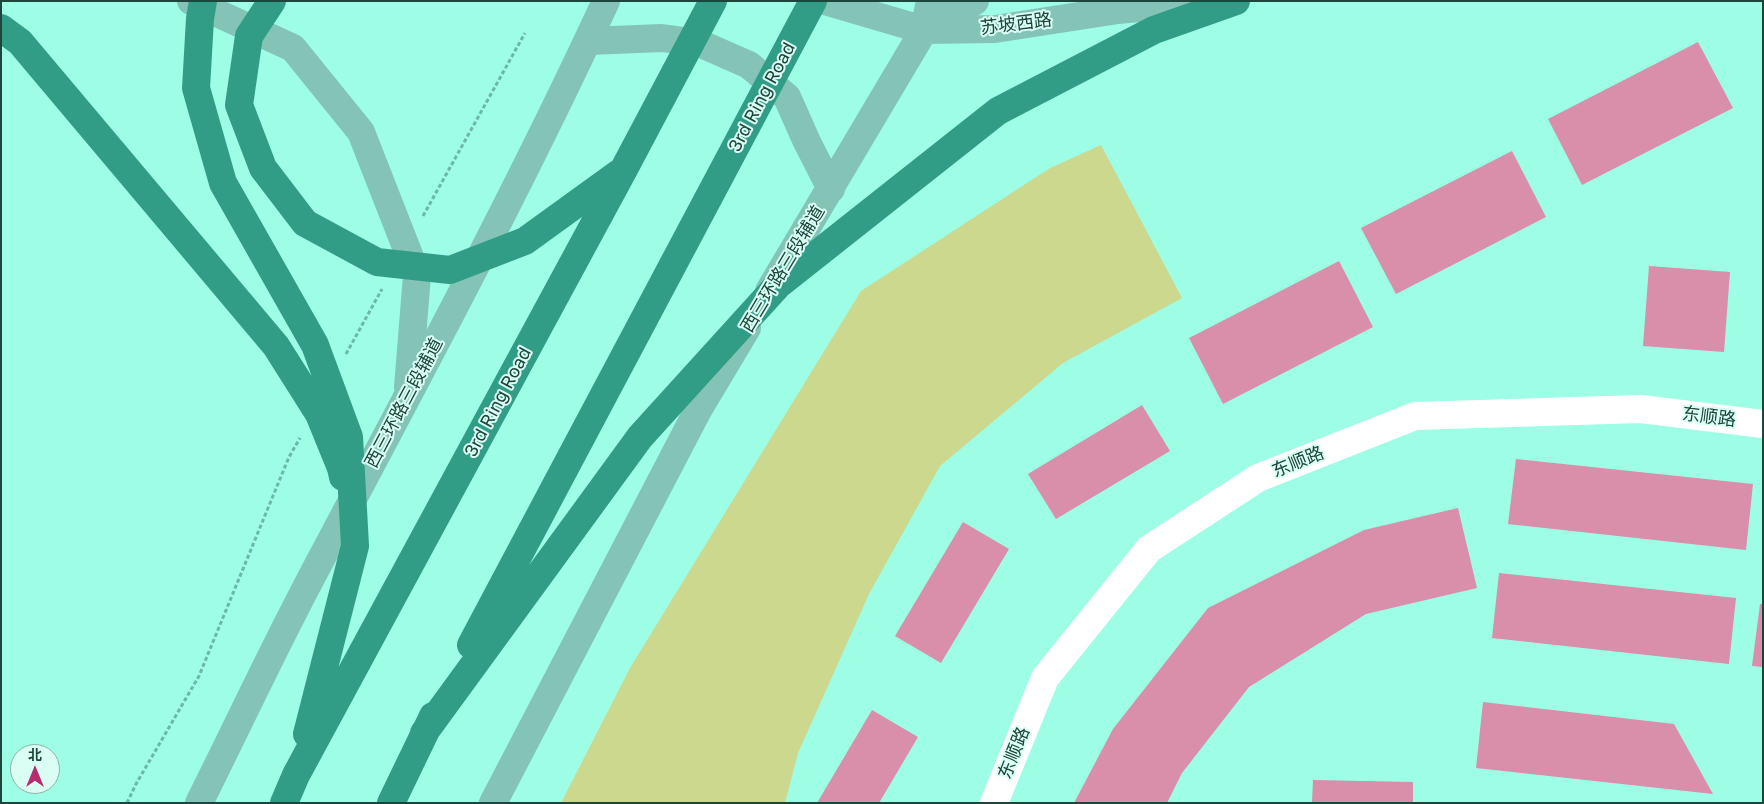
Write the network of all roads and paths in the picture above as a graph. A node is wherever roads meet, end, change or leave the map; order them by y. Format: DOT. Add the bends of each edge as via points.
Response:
graph roads {
  1 [pos="191,1"];
  2 [pos="203,1"];
  3 [pos="272,1"];
  4 [pos="606,1"];
  5 [pos="713,1"];
  6 [pos="813,1"];
  7 [pos="825,1"];
  8 [pos="930,1"];
  9 [pos="975,1"];
  10 [pos="1211,1"];
  11 [pos="1236,1"];
  12 [pos="1,28"];
  13 [pos="924,30"];
  14 [pos="588,41"];
  15 [pos="624,170"];
  16 [pos="831,189"];
  17 [pos="406,401"];
  18 [pos="1763,424"];
  19 [pos="354,537"];
  20 [pos="424,733"];
  21 [pos="296,775"];
  22 [pos="199,803"];
  23 [pos="284,803"];
  24 [pos="391,803"];
  25 [pos="493,803"];
  26 [pos="994,803"];
  1 -- 17 [label="main road" via="293,48 361,132 417,275"];
  2 -- 19 [label="highway" via="196,88 223,183 315,345 349,437"];
  3 -- 15 [label="highway" via="249,36 240,105 263,168 305,223 378,262 450,270 517,245"];
  4 -- 14 [label="main road, 西三环路三段辅道"];
  5 -- 15 [label="highway, 3rd Ring Road"];
  6 -- 20 [label="highway, 3rd Ring Road"];
  7 -- 13 [label="main road, 苏坡西路"];
  8 -- 13 [label="main road, 西三环路三段辅道"];
  9 -- 13 [label="main road"];
  10 -- 13 [label="main road, 苏坡西路" via="1118,10 995,29"];
  11 -- 20 [label="highway" via="1154,30 998,111 778,285 640,437"];
  12 -- 19 [label="highway" via="20,42 276,346 319,414 341,468"];
  13 -- 16 [label="main road, 西三环路三段辅道"];
  14 -- 16 [label="main road" via="662,38 699,43 749,65 787,97"];
  14 -- 17 [label="main road, 西三环路三段辅道"];
  15 -- 21 [label="highway, 3rd Ring Road"];
  16 -- 25 [label="main road, 西三环路三段辅道" via="698,410"];
  17 -- 22 [label="main road, 西三环路三段辅道" via="308,583"];
  18 -- 26 [label="street, 东顺路" via="1641,409 1416,416 1258,478 1149,549 1045,678"];
  19 -- 21 [label="highway" via="355,546"];
  20 -- 24 [label="highway, 3rd Ring Road"];
  21 -- 23 [label="highway, 3rd Ring Road"];
}
